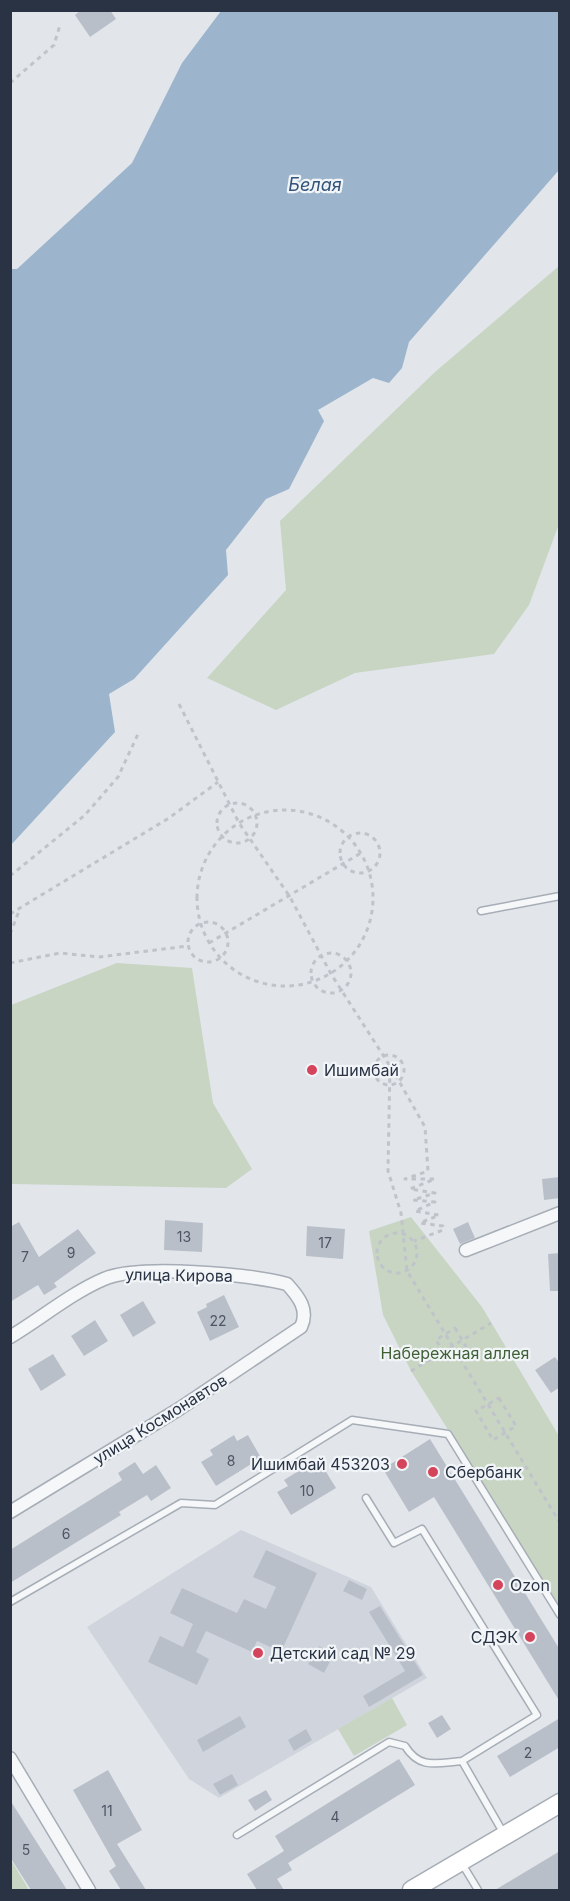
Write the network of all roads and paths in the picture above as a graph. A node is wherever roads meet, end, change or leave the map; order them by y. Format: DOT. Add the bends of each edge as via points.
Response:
graph roads {
  1 [pos="60,25"];
  2 [pos="10,83"];
  3 [pos="179,704"];
  4 [pos="139,732"];
  5 [pos="218,782"];
  6 [pos="229,804"];
  7 [pos="256,815"];
  8 [pos="239,823"];
  9 [pos="348,836"];
  10 [pos="222,837"];
  11 [pos="250,839"];
  12 [pos="361,853"];
  13 [pos="343,864"];
  14 [pos="369,871"];
  15 [pos="10,876"];
  16 [pos="290,897"];
  17 [pos="560,897"];
  18 [pos="19,911"];
  19 [pos="481,911"];
  20 [pos="10,914"];
  21 [pos="200,923"];
  22 [pos="226,933"];
  23 [pos="10,934"];
  24 [pos="209,943"];
  25 [pos="188,946"];
  26 [pos="321,955"];
  27 [pos="220,958"];
  28 [pos="348,961"];
  29 [pos="10,963"];
  30 [pos="331,974"];
  31 [pos="313,982"];
  32 [pos="342,991"];
  33 [pos="383,1056"];
  34 [pos="390,1066"];
  35 [pos="399,1080"];
  36 [pos="389,1084"];
  37 [pos="560,1213"];
  38 [pos="403,1233"];
  39 [pos="414,1241"];
  40 [pos="466,1250"];
  41 [pos="407,1271"];
  42 [pos="305,1319"];
  43 [pos="491,1323"];
  44 [pos="445,1334"];
  45 [pos="10,1337"];
  46 [pos="462,1340"];
  47 [pos="453,1346"];
  48 [pos="443,1352"];
  49 [pos="458,1354"];
  50 [pos="411,1371"];
  51 [pos="488,1404"];
  52 [pos="505,1433"];
  53 [pos="366,1498"];
  54 [pos="10,1512"];
  55 [pos="560,1523"];
  56 [pos="10,1602"];
  57 [pos="560,1616"];
  58 [pos="10,1758"];
  59 [pos="462,1761"];
  60 [pos="560,1803"];
  61 [pos="237,1835"];
  62 [pos="505,1835"];
  63 [pos="460,1862"];
  64 [pos="89,1890"];
  65 [pos="412,1890"];
  66 [pos="478,1890"];
  1 -- 2 [label="path" via="54,45"];
  3 -- 5 [label="path"];
  4 -- 15 [label="path" via="118,777 85,815"];
  5 -- 6 [label="path"];
  5 -- 18 [label="path" via="169,818"];
  6 -- 7 [label="path" via="245,804"];
  6 -- 8 [label="path"];
  6 -- 10 [label="path" via="217,819"];
  7 -- 8 [label="path"];
  7 -- 9 [label="path" via="283,810 306,812 328,821"];
  7 -- 11 [label="path" via="257,827"];
  8 -- 10 [label="path"];
  8 -- 11 [label="path"];
  9 -- 12 [label="path"];
  9 -- 13 [label="path" via="340,849"];
  9 -- 14 [label="path" via="364,833 377,841 379,860"];
  10 -- 11 [label="path" via="237,843"];
  10 -- 21 [label="path" via="208,855 200,876"];
  11 -- 16 [label="path"];
  12 -- 13 [label="path"];
  12 -- 14 [label="path"];
  13 -- 14 [label="path" via="352,872"];
  13 -- 16 [label="path"];
  14 -- 28 [label="path" via="374,897 371,919 363,941"];
  16 -- 22 [label="path"];
  16 -- 26 [label="path"];
  17 -- 19 [label="lane"];
  18 -- 20 [label="path"];
  18 -- 23 [label="path"];
  21 -- 22 [label="path" via="215,923"];
  21 -- 24 [label="path"];
  21 -- 25 [label="path" via="191,931"];
  22 -- 24 [label="path"];
  22 -- 27 [label="path" via="228,946"];
  24 -- 27 [label="path"];
  25 -- 27 [label="path" via="200,961"];
  25 -- 29 [label="path" via="99,957 60,953"];
  26 -- 28 [label="path" via="335,953"];
  26 -- 30 [label="path"];
  26 -- 31 [label="path" via="311,969"];
  27 -- 31 [label="path" via="242,975 263,984 287,987"];
  28 -- 30 [label="path"];
  28 -- 32 [label="path" via="351,977"];
  30 -- 31 [label="path"];
  30 -- 32 [label="path"];
  31 -- 32 [label="path" via="324,992"];
  32 -- 33 [label="path"];
  33 -- 34 [label="path"];
  33 -- 35 [label="path" via="401,1061 404,1070"];
  33 -- 36 [label="path" via="374,1072 379,1081"];
  34 -- 35 [label="path"];
  34 -- 36 [label="path"];
  35 -- 36 [label="path"];
  35 -- 39 [label="path" via="425,1127 428,1171 405,1179 435,1179 410,1189 435,1193 413,1200 435,1202 415,1211 439,1215 420,1223 443,1226 443,1230"];
  36 -- 38 [label="path" via="388,1171"];
  37 -- 40 [label="street"];
  38 -- 39 [label="path"];
  38 -- 41 [label="path"];
  38 -- 41 [label="path" via="385,1236 376,1253 386,1270"];
  39 -- 41 [label="path" via="416,1260"];
  41 -- 44 [label="path"];
  42 -- 45 [label="street, улица Кирова" via="304,1309 287,1284 232,1274 134,1272 102,1280"];
  42 -- 54 [label="street, улица Космонавтов" via="301,1327 179,1409"];
  43 -- 46 [label="path"];
  44 -- 46 [label="path" via="455,1328"];
  44 -- 47 [label="path"];
  44 -- 48 [label="path" via="436,1340"];
  46 -- 47 [label="path"];
  46 -- 49 [label="path" via="467,1348"];
  47 -- 48 [label="path"];
  47 -- 49 [label="path"];
  48 -- 49 [label="path" via="448,1360"];
  48 -- 50 [label="path"];
  49 -- 51 [label="path"];
  51 -- 52 [label="path"];
  51 -- 52 [label="path" via="499,1398 516,1426"];
  51 -- 52 [label="path" via="476,1411 493,1440"];
  52 -- 55 [label="path"];
  53 -- 59 [label="lane" via="394,1543 422,1529 537,1715"];
  56 -- 57 [label="lane" via="181,1503 215,1505 352,1420 448,1434"];
  58 -- 64 [label="street"];
  59 -- 61 [label="lane" via="419,1762 405,1746 389,1742"];
  59 -- 62 [label="lane"];
  60 -- 62 [label="main road"];
  62 -- 63 [label="main road"];
  63 -- 65 [label="main road"];
  63 -- 66 [label="lane"];
}
